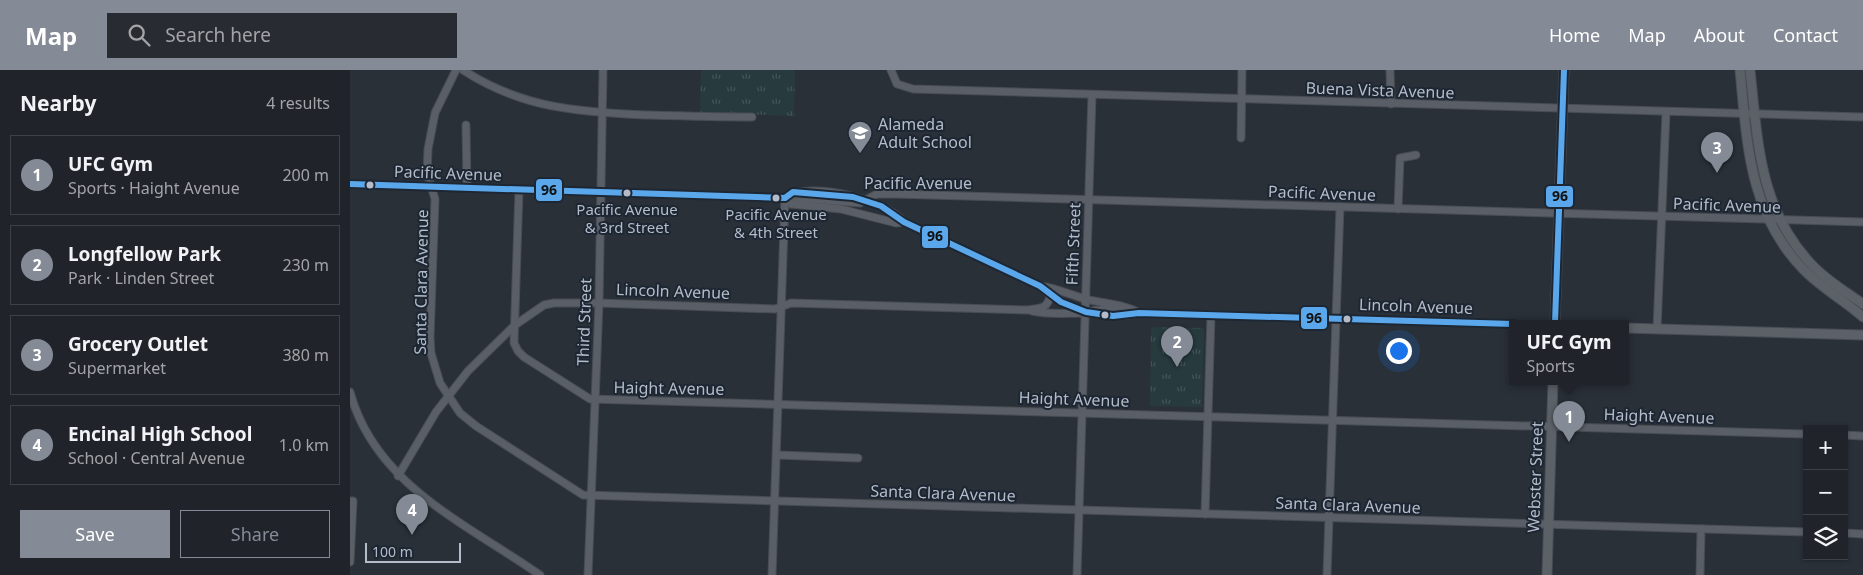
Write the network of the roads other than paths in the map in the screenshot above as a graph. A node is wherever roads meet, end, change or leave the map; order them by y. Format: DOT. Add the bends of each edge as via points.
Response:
graph roads {
  1 [pos="456,70"];
  2 [pos="463,70"];
  3 [pos="603,70"];
  4 [pos="891,70"];
  5 [pos="1242,70"];
  6 [pos="1390,70"];
  7 [pos="1564,70"];
  8 [pos="1740,70"];
  9 [pos="1750,70"];
  10 [pos="1092,95"];
  11 [pos="1242,99"];
  12 [pos="1391,104"];
  13 [pos="1562,109"];
  14 [pos="1666,112"];
  15 [pos="602,113"];
  16 [pos="1744,114"];
  17 [pos="1754,114"];
  18 [pos="752,117"];
  19 [pos="1863,117"];
  20 [pos="466,125"];
  21 [pos="1241,138"];
  22 [pos="1416,155"];
  23 [pos="350,184"];
  24 [pos="431,186"];
  25 [pos="467,187"];
  26 [pos="519,190"];
  27 [pos="601,193"];
  28 [pos="785,198"];
  29 [pos="866,200"];
  30 [pos="1089,200"];
  31 [pos="1340,207"];
  32 [pos="1398,209"];
  33 [pos="1558,213"];
  34 [pos="1662,217"];
  35 [pos="1769,219"];
  36 [pos="1781,220"];
  37 [pos="904,222"];
  38 [pos="1863,222"];
  39 [pos="1040,286"];
  40 [pos="1050,295"];
  41 [pos="1085,299"];
  42 [pos="599,303"];
  43 [pos="1863,304"];
  44 [pos="782,306"];
  45 [pos="1120,307"];
  46 [pos="1027,310"];
  47 [pos="1084,313"];
  48 [pos="1139,314"];
  49 [pos="1211,315"];
  50 [pos="1863,317"];
  51 [pos="1336,319"];
  52 [pos="1555,320"];
  53 [pos="1509,324"];
  54 [pos="515,325"];
  55 [pos="1629,328"];
  56 [pos="1657,329"];
  57 [pos="1863,335"];
  58 [pos="1553,385"];
  59 [pos="350,392"];
  60 [pos="448,396"];
  61 [pos="595,400"];
  62 [pos="778,404"];
  63 [pos="1083,413"];
  64 [pos="1208,417"];
  65 [pos="1331,421"];
  66 [pos="1552,427"];
  67 [pos="1803,434"];
  68 [pos="1848,435"];
  69 [pos="1863,436"];
  70 [pos="777,456"];
  71 [pos="858,458"];
  72 [pos="398,476"];
  73 [pos="592,496"];
  74 [pos="350,501"];
  75 [pos="775,502"];
  76 [pos="1079,510"];
  77 [pos="1204,514"];
  78 [pos="1327,518"];
  79 [pos="1549,524"];
  80 [pos="1701,529"];
  81 [pos="1803,532"];
  82 [pos="1848,533"];
  83 [pos="1863,534"];
  84 [pos="350,562"];
  85 [pos="540,575"];
  86 [pos="588,575"];
  87 [pos="772,575"];
  88 [pos="1078,575"];
  89 [pos="1327,575"];
  90 [pos="1547,575"];
  91 [pos="1700,575"];
  1 -- 24 [label="street, Santa Clara Avenue" via="442,95 430,131 427,173"];
  2 -- 15 [label="street" via="523,99 574,111"];
  3 -- 15 [label="street, Third Street"];
  4 -- 10 [label="street, Buena Vista Avenue" via="897,84 913,89"];
  5 -- 11 [label="street"];
  6 -- 12 [label="street"];
  7 -- 13 [label="main road"];
  8 -- 16 [label="main road"];
  9 -- 17 [label="main road"];
  10 -- 11 [label="street, Buena Vista Avenue"];
  10 -- 30 [label="street, Fifth Street"];
  11 -- 12 [label="street, Buena Vista Avenue"];
  11 -- 21 [label="street"];
  12 -- 13 [label="street, Buena Vista Avenue"];
  13 -- 14 [label="street, Buena Vista Avenue"];
  13 -- 33 [label="main road"];
  14 -- 16 [label="street, Buena Vista Avenue"];
  14 -- 34 [label="street"];
  15 -- 18 [label="street"];
  15 -- 27 [label="street, Third Street"];
  16 -- 17 [label="street, Buena Vista Avenue"];
  16 -- 35 [label="main road" via="1753,179"];
  17 -- 19 [label="street, Buena Vista Avenue"];
  17 -- 36 [label="main road" via="1764,177"];
  20 -- 25 [label="street"];
  22 -- 32 [label="street" via="1400,158"];
  23 -- 24 [label="street, Pacific Avenue"];
  24 -- 25 [label="street, Pacific Avenue"];
  24 -- 60 [label="street, Santa Clara Avenue" via="435,200 431,353 440,383"];
  25 -- 26 [label="street, Pacific Avenue"];
  26 -- 27 [label="street, Pacific Avenue"];
  26 -- 54 [label="street, Haight Avenue"];
  27 -- 28 [label="street, Pacific Avenue"];
  27 -- 42 [label="street, Third Street"];
  28 -- 29 [label="street, Pacific Avenue" via="851,203"];
  28 -- 37 [label="street, Pacific Avenue" via="791,204 860,212 896,223"];
  28 -- 44 [label="street"];
  29 -- 30 [label="street, Pacific Avenue" via="877,194"];
  29 -- 37 [label="street"];
  30 -- 31 [label="street, Pacific Avenue"];
  30 -- 41 [label="street, Fifth Street"];
  31 -- 32 [label="street, Pacific Avenue"];
  31 -- 51 [label="street"];
  32 -- 33 [label="street, Pacific Avenue"];
  33 -- 34 [label="street, Pacific Avenue"];
  33 -- 52 [label="main road"];
  34 -- 35 [label="street, Pacific Avenue"];
  34 -- 56 [label="street"];
  35 -- 36 [label="street, Pacific Avenue"];
  35 -- 50 [label="main road" via="1790,255 1805,271"];
  36 -- 38 [label="street, Pacific Avenue"];
  36 -- 43 [label="main road" via="1814,266"];
  37 -- 39 [label="street"];
  39 -- 40 [label="street"];
  39 -- 41 [label="street, Lincoln Avenue" via="1053,287"];
  40 -- 46 [label="street, Lincoln Avenue" via="1044,308"];
  40 -- 47 [label="street"];
  41 -- 45 [label="street, Lincoln Avenue"];
  41 -- 47 [label="street, Fifth Street"];
  42 -- 44 [label="street, Lincoln Avenue" via="775,309"];
  42 -- 54 [label="street, Lincoln Avenue" via="544,305"];
  42 -- 61 [label="street, Third Street"];
  44 -- 46 [label="street, Lincoln Avenue" via="790,303"];
  44 -- 62 [label="street"];
  45 -- 47 [label="street"];
  45 -- 48 [label="street, Lincoln Avenue"];
  46 -- 47 [label="street, Lincoln Avenue"];
  47 -- 48 [label="street, Lincoln Avenue"];
  47 -- 63 [label="street, Fifth Street"];
  48 -- 49 [label="street, Lincoln Avenue"];
  49 -- 51 [label="street, Lincoln Avenue"];
  49 -- 64 [label="street"];
  51 -- 53 [label="street, Lincoln Avenue"];
  51 -- 65 [label="street"];
  54 -- 60 [label="street, Lincoln Avenue" via="468,371"];
  54 -- 61 [label="street, Haight Avenue" via="514,343 524,357"];
  55 -- 56 [label="main road"];
  56 -- 57 [label="main road"];
  58 -- 66 [label="main road, Webster Street"];
  59 -- 72 [label="street" via="366,432"];
  60 -- 72 [label="street, Lincoln Avenue"];
  60 -- 73 [label="street, Santa Clara Avenue" via="460,413 476,426 574,491"];
  61 -- 62 [label="street, Haight Avenue"];
  61 -- 73 [label="street, Third Street"];
  62 -- 63 [label="street, Haight Avenue"];
  62 -- 70 [label="street"];
  63 -- 64 [label="street, Haight Avenue"];
  63 -- 76 [label="street, Fifth Street"];
  64 -- 65 [label="street, Haight Avenue"];
  64 -- 77 [label="street"];
  65 -- 66 [label="street, Haight Avenue"];
  65 -- 78 [label="street"];
  66 -- 67 [label="street, Haight Avenue"];
  66 -- 79 [label="main road, Webster Street"];
  68 -- 69 [label="street"];
  70 -- 71 [label="street"];
  70 -- 75 [label="street"];
  72 -- 85 [label="street" via="442,511"];
  73 -- 75 [label="street, Santa Clara Avenue"];
  73 -- 86 [label="street, Third Street"];
  74 -- 84 [label="street" via="353,501"];
  75 -- 76 [label="street, Santa Clara Avenue"];
  75 -- 87 [label="street"];
  76 -- 77 [label="street, Santa Clara Avenue"];
  76 -- 88 [label="street, Fifth Street"];
  77 -- 78 [label="street, Santa Clara Avenue"];
  78 -- 79 [label="street, Santa Clara Avenue"];
  78 -- 89 [label="street"];
  79 -- 80 [label="street, Santa Clara Avenue"];
  79 -- 90 [label="main road, Webster Street"];
  80 -- 81 [label="street, Santa Clara Avenue"];
  80 -- 91 [label="street"];
  82 -- 83 [label="street"];
}
